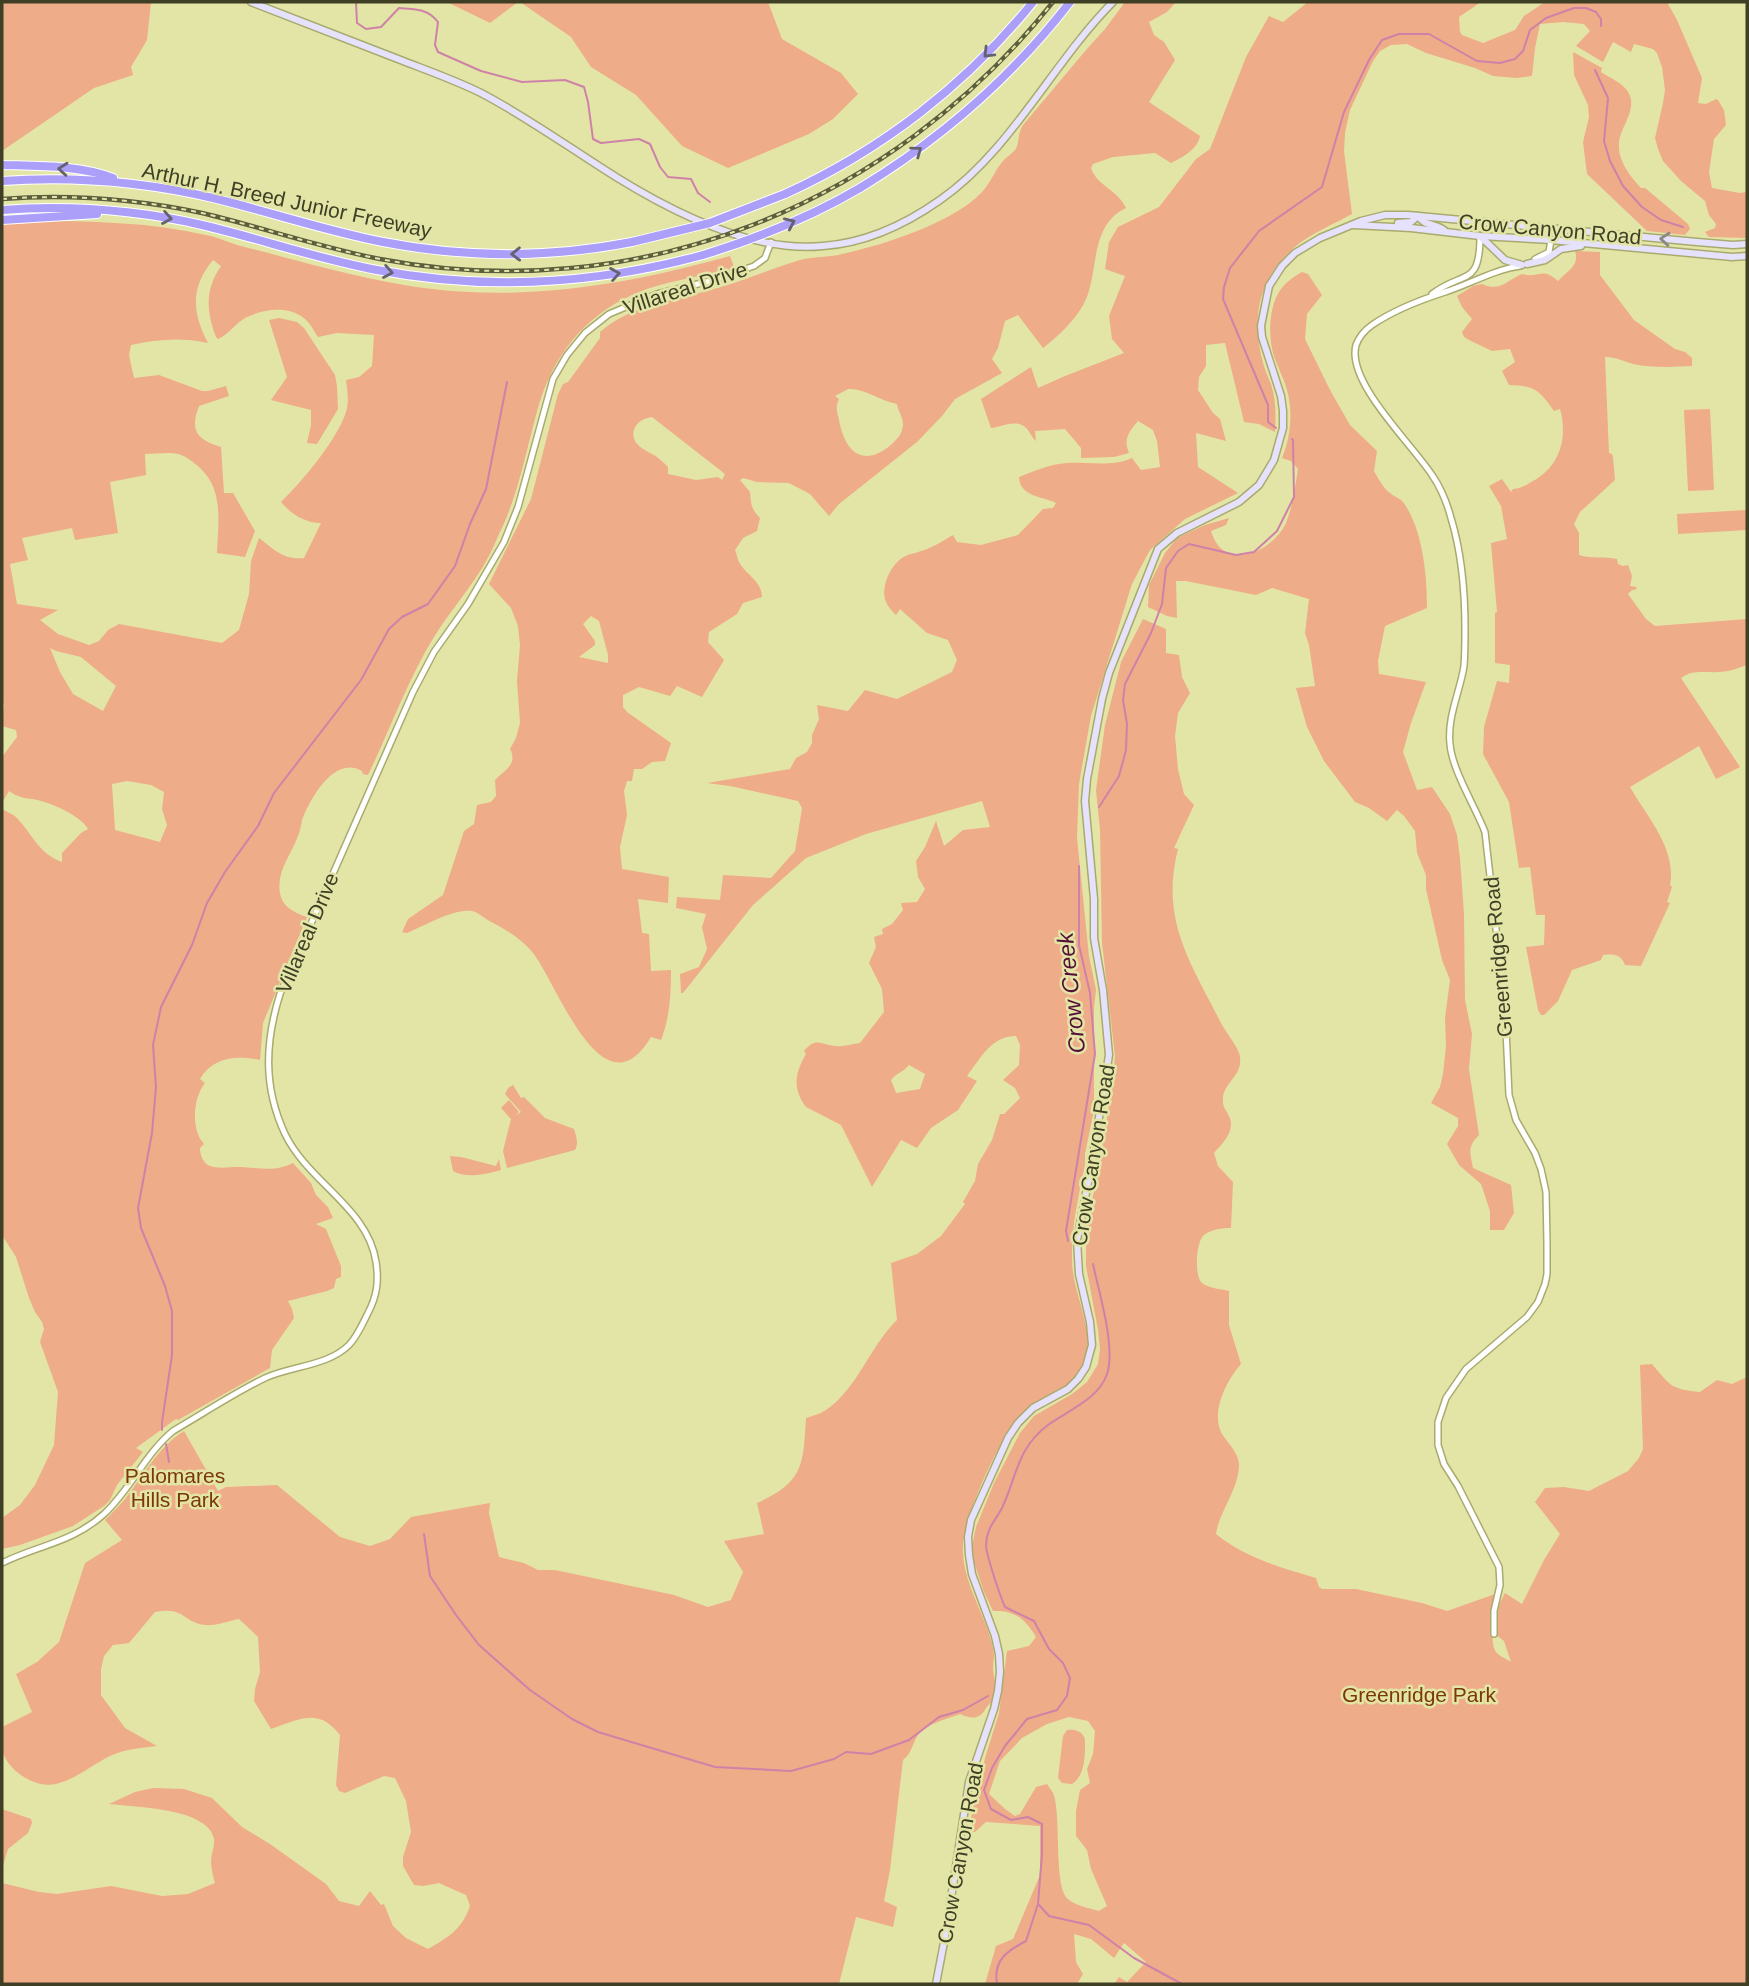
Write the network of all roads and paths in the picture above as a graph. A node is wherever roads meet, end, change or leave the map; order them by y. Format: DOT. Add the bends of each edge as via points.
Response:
graph roads {
  1 [pos="251,2"];
  2 [pos="1033,2"];
  3 [pos="1070,2"];
  4 [pos="1113,2"];
  5 [pos="2,165"];
  6 [pos="2,181"];
  7 [pos="122,182"];
  8 [pos="2,210"];
  9 [pos="130,213"];
  10 [pos="1418,216"];
  11 [pos="2,220"];
  12 [pos="1354,225"];
  13 [pos="1375,226"];
  14 [pos="1552,229"];
  15 [pos="1446,232"];
  16 [pos="1480,236"];
  17 [pos="1551,240"];
  18 [pos="771,243"];
  19 [pos="1597,244"];
  20 [pos="1747,244"];
  21 [pos="1747,256"];
  22 [pos="1525,265"];
  23 [pos="1430,296"];
  24 [pos="2,1563"];
  25 [pos="1493,1634"];
  26 [pos="936,1984"];
  1 -- 18 [label="main road" via="478,91 645,195 738,235"];
  2 -- 7 [label="highway, Arthur H. Breed Junior Freeway, one-way, bridge" via="951,88 851,160 785,194 710,223 632,242 539,253 429,249 363,238 195,194"];
  9 -- 3 [label="highway, Arthur H. Breed Junior Freeway, one-way, bridge" via="213,228 410,276 506,283 634,271 747,241 860,188 975,105"];
  4 -- 18 [label="main road" via="996,148 942,199 903,223 854,241 807,247"];
  7 -- 5 [label="highway, one-way" via="100,173"];
  6 -- 7 [label="highway, Arthur H. Breed Junior Freeway"];
  8 -- 9 [label="highway, Arthur H. Breed Junior Freeway"];
  9 -- 11 [label="highway"];
  10 -- 12 [label="main road, Crow Canyon Road" via="1385,215"];
  10 -- 13 [label="main road" via="1411,222"];
  10 -- 14 [label="main road, Crow Canyon Road"];
  10 -- 15 [label="main road"];
  12 -- 13 [label="main road, Crow Canyon Road"];
  12 -- 26 [label="main road, Crow Canyon Road" via="1295,253 1269,286 1262,337 1283,411 1274,460 1259,485 1240,502 1177,533 1158,549 1102,699 1085,801 1094,938 1109,1055 1077,1240 1092,1345 1078,1379 1018,1423 971,1520 972,1574 995,1636 999,1691 969,1783"];
  13 -- 15 [label="main road, Crow Canyon Road"];
  14 -- 17 [label="main road"];
  20 -- 14 [label="main road, Crow Canyon Road, one-way"];
  15 -- 16 [label="main road, Crow Canyon Road"];
  16 -- 17 [label="main road, Crow Canyon Road"];
  16 -- 22 [label="main road" via="1505,260"];
  16 -- 23 [label="street, Greenridge Road" via="1479,261 1472,272"];
  17 -- 19 [label="main road, Crow Canyon Road"];
  17 -- 22 [label="street, Greenridge Road" via="1549,252"];
  18 -- 24 [label="street, Villareal Drive" via="765,258 754,266 657,294 610,314 585,333 567,355 553,379 504,542 414,692 280,994 267,1057 276,1111 299,1156 359,1220 371,1242 377,1289 362,1325 349,1345 329,1357 265,1378 173,1430 118,1499 81,1531"];
  19 -- 21 [label="main road, Crow Canyon Road"];
  19 -- 22 [label="main road" via="1567,247"];
  22 -- 23 [label="street, Greenridge Road"];
  23 -- 25 [label="street, Greenridge Road" via="1373,324 1360,337 1355,355 1370,395 1438,484 1459,550 1465,653 1449,742 1488,849 1509,1095 1516,1120 1538,1161 1546,1192 1547,1274 1540,1298 1527,1317 1466,1368 1446,1398 1438,1422 1444,1464 1499,1567"];
}
